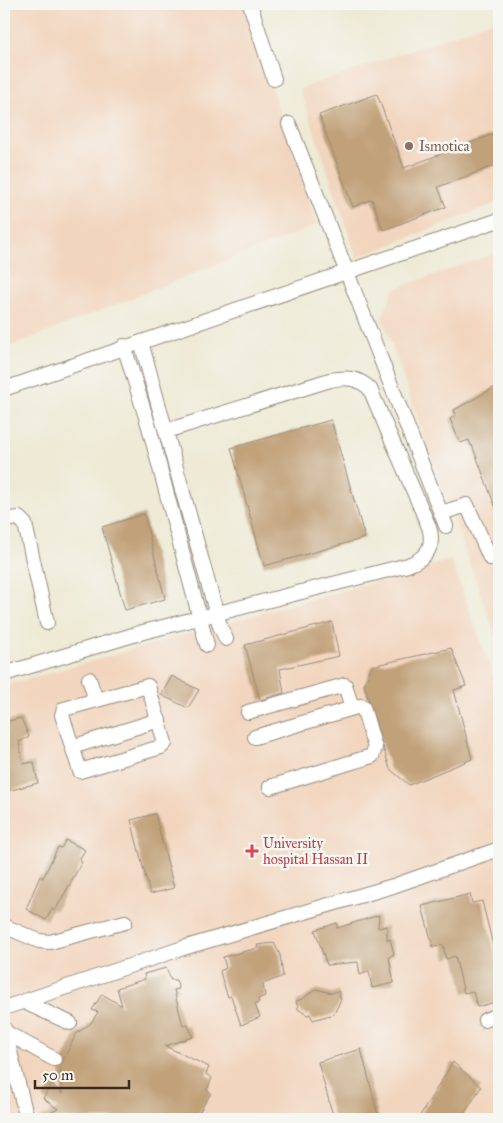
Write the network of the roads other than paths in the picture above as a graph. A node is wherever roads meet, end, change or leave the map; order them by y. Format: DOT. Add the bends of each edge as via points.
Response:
graph roads {
  1 [pos="250,4"];
  2 [pos="274,79"];
  3 [pos="289,124"];
  4 [pos="499,220"];
  5 [pos="346,272"];
  6 [pos="140,342"];
  7 [pos="124,346"];
  8 [pos="4,389"];
  9 [pos="160,412"];
  10 [pos="146,416"];
  11 [pos="166,431"];
  12 [pos="4,520"];
  13 [pos="490,558"];
  14 [pos="217,614"];
  15 [pos="199,618"];
  16 [pos="47,623"];
  17 [pos="226,639"];
  18 [pos="207,645"];
  19 [pos="4,674"];
  20 [pos="89,679"];
  21 [pos="96,700"];
  22 [pos="352,708"];
  23 [pos="248,712"];
  24 [pos="159,720"];
  25 [pos="255,737"];
  26 [pos="72,746"];
  27 [pos="270,787"];
  28 [pos="499,849"];
  29 [pos="125,922"];
  30 [pos="4,926"];
  31 [pos="24,1002"];
  32 [pos="4,1008"];
  33 [pos="499,1015"];
  34 [pos="485,1020"];
  35 [pos="70,1024"];
  36 [pos="4,1030"];
  37 [pos="54,1059"];
  38 [pos="27,1119"];
  1 -- 2 [label="street"];
  3 -- 5 [label="street"];
  4 -- 5 [label="street"];
  5 -- 6 [label="street"];
  5 -- 13 [label="street" via="443,519 467,505"];
  6 -- 7 [label="street"];
  6 -- 9 [label="street"];
  7 -- 8 [label="street"];
  7 -- 10 [label="street"];
  9 -- 10 [label="street"];
  9 -- 11 [label="street"];
  10 -- 15 [label="street"];
  11 -- 14 [label="street"];
  11 -- 14 [label="street" via="330,380 354,379 370,390 432,537 428,553 414,563"];
  12 -- 16 [label="street" via="19,518 25,524"];
  14 -- 15 [label="street"];
  14 -- 17 [label="street"];
  15 -- 18 [label="street"];
  15 -- 19 [label="street"];
  20 -- 21 [label="street"];
  21 -- 24 [label="street" via="148,686"];
  21 -- 26 [label="street" via="62,711"];
  22 -- 23 [label="street" via="347,688 339,686"];
  22 -- 25 [label="street"];
  22 -- 27 [label="street" via="362,708 376,748 372,756"];
  24 -- 26 [label="street"];
  24 -- 26 [label="street" via="164,740 162,747 83,771 78,768"];
  28 -- 31 [label="street" via="393,886 183,948"];
  29 -- 30 [label="street" via="50,942 39,941"];
  31 -- 32 [label="street"];
  31 -- 35 [label="street"];
  33 -- 34 [label="street"];
  36 -- 37 [label="street"];
  36 -- 38 [label="street"];
}
